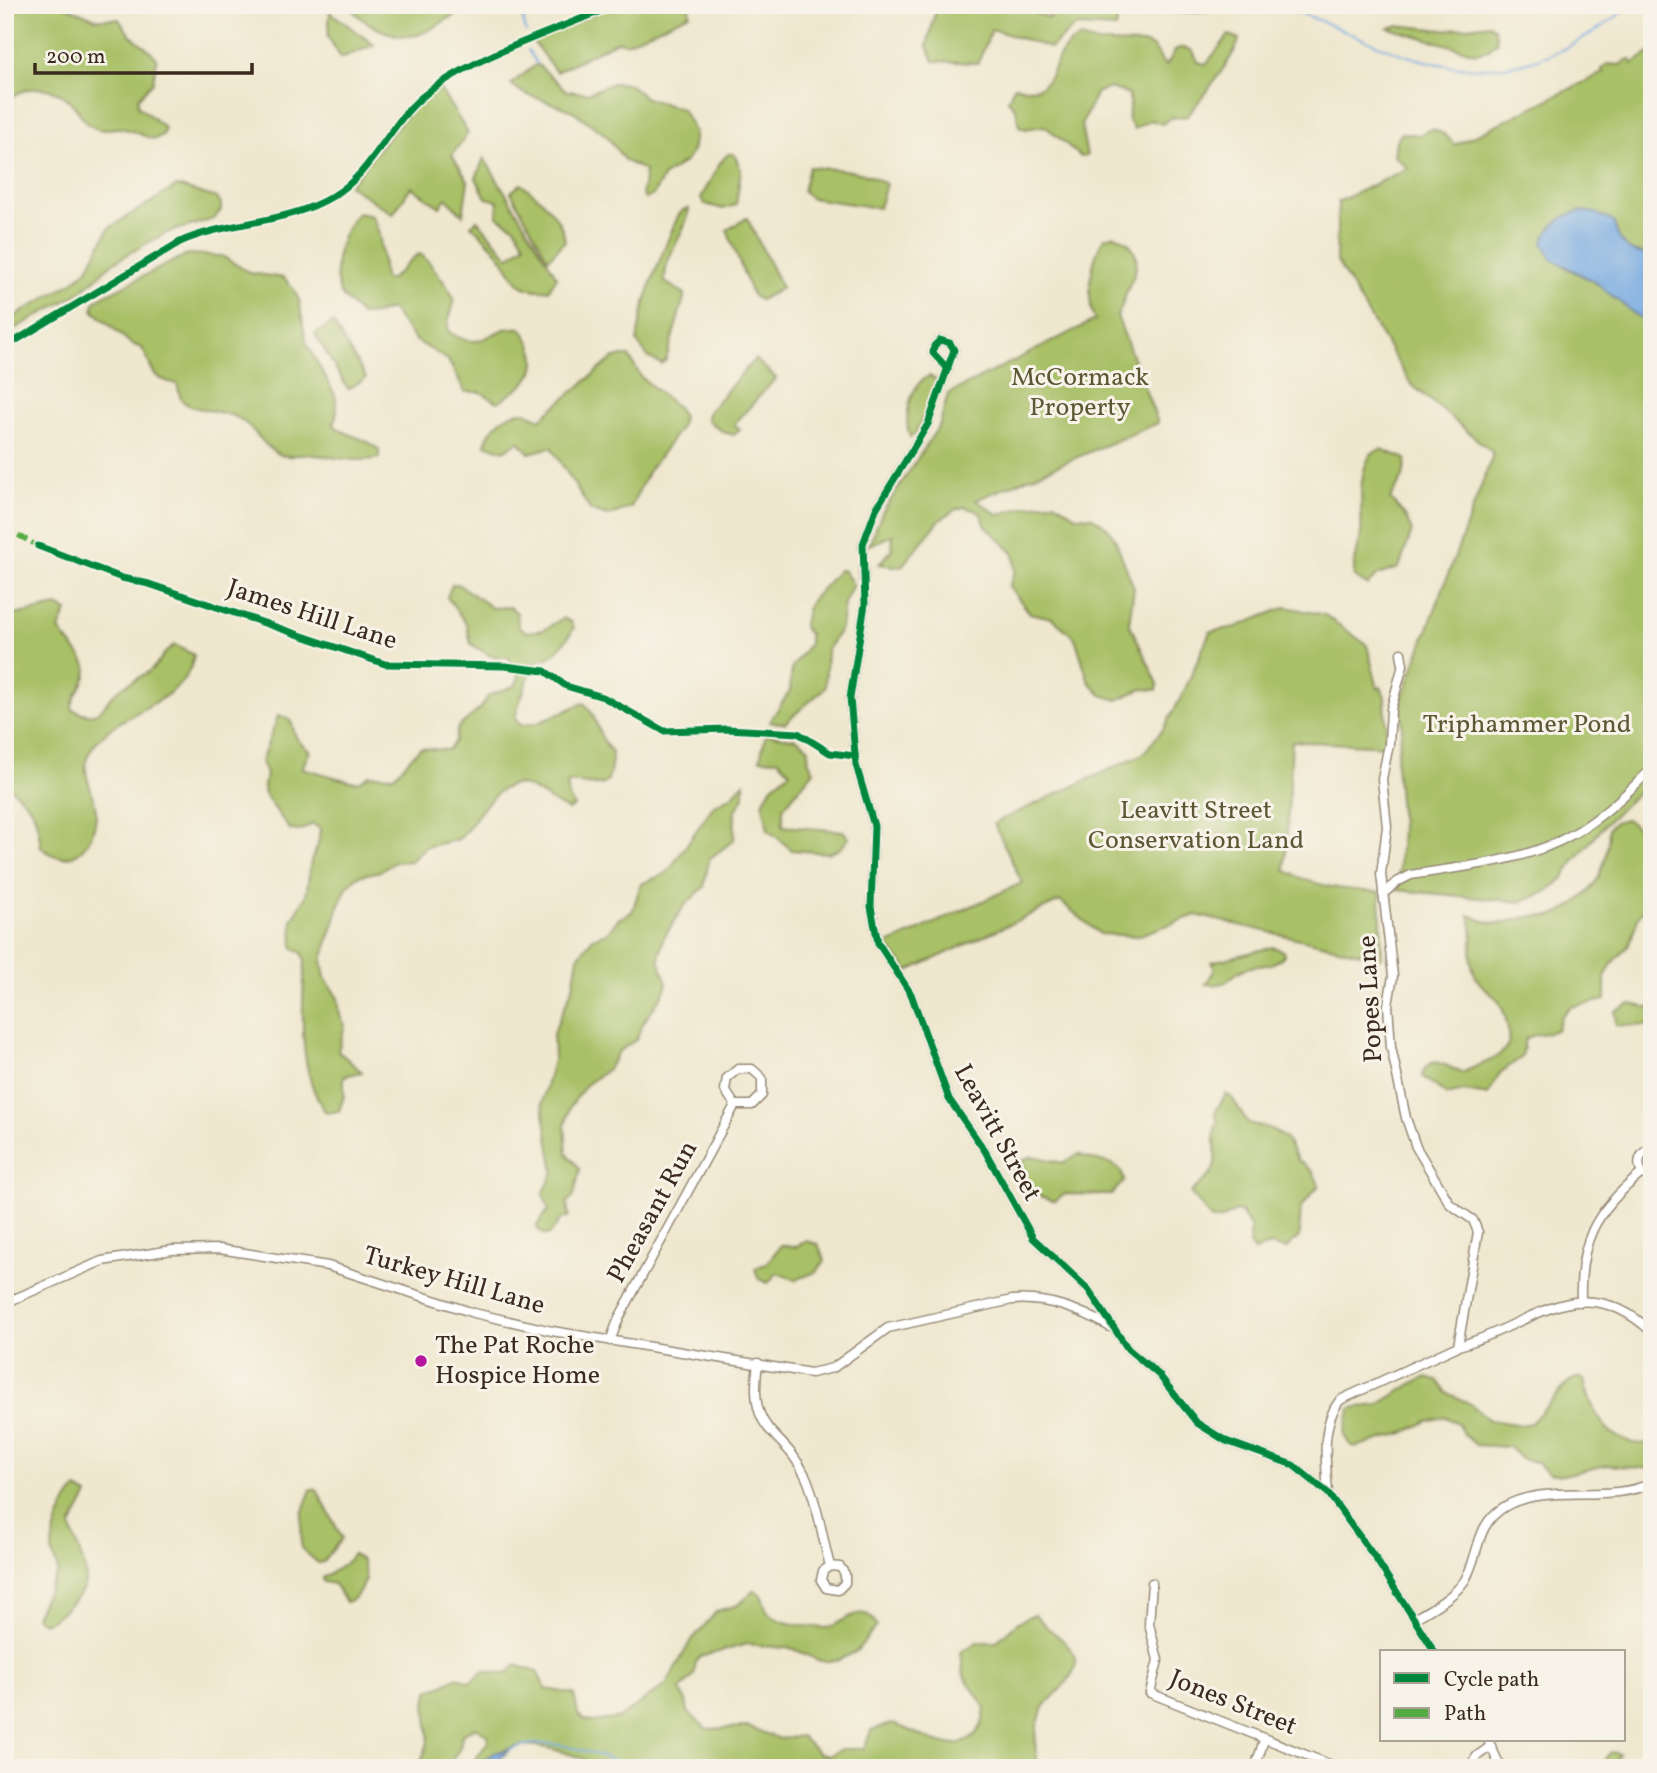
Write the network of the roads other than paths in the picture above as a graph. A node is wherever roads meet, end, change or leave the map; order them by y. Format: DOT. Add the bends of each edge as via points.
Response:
graph roads {
  1 [pos="948,369"];
  2 [pos="1401,653"];
  3 [pos="1652,768"];
  4 [pos="1383,894"];
  5 [pos="735,1105"];
  6 [pos="1652,1148"];
  7 [pos="1642,1173"];
  8 [pos="1652,1179"];
  9 [pos="1581,1302"];
  10 [pos="5,1303"];
  11 [pos="1098,1304"];
  12 [pos="1090,1315"];
  13 [pos="1113,1329"];
  14 [pos="1652,1332"];
  15 [pos="610,1341"];
  16 [pos="1458,1346"];
  17 [pos="758,1363"];
  18 [pos="1652,1483"];
  19 [pos="1328,1493"];
  20 [pos="830,1566"];
  21 [pos="1152,1583"];
  22 [pos="1414,1619"];
  23 [pos="1434,1650"];
  24 [pos="1264,1740"];
  25 [pos="1490,1743"];
  26 [pos="1255,1768"];
  27 [pos="1339,1768"];
  28 [pos="1469,1768"];
  29 [pos="1501,1768"];
  1 -- 11 [label="street, Leavitt Street" via="928,424 876,509 863,544 865,604 850,698 856,765 874,826 874,930 881,952 911,994 949,1099 985,1151 1020,1219"];
  2 -- 4 [label="street, Popes Lane" via="1403,665 1391,709 1382,779 1387,827"];
  3 -- 4 [label="street" via="1574,834 1508,859 1411,876"];
  4 -- 16 [label="street, Popes Lane" via="1393,976 1388,1005 1391,1047 1410,1131 1450,1204 1478,1228"];
  5 -- 5 [label="street" via="725,1090 727,1078 738,1069 752,1069 762,1079 762,1095 752,1105"];
  5 -- 15 [label="street, Pheasant Run"];
  6 -- 7 [label="street" via="1640,1157"];
  7 -- 8 [label="street"];
  7 -- 9 [label="street" via="1607,1204 1590,1232 1581,1267"];
  9 -- 14 [label="street" via="1620,1311"];
  9 -- 16 [label="street" via="1546,1307"];
  10 -- 15 [label="street, Turkey Hill Lane" via="103,1261 214,1248 319,1264 485,1316"];
  11 -- 12 [label="street"];
  11 -- 13 [label="street, Leavitt Street"];
  12 -- 13 [label="street, Turkey Hill Lane"];
  12 -- 17 [label="street, Turkey Hill Lane" via="1050,1303 1012,1300 888,1328 837,1366 821,1372"];
  13 -- 19 [label="street, Leavitt Street" via="1205,1429 1293,1465"];
  15 -- 17 [label="street, Turkey Hill Lane"];
  16 -- 19 [label="street" via="1340,1399 1327,1429"];
  17 -- 20 [label="street" via="759,1410 770,1432 804,1474"];
  18 -- 22 [label="street" via="1630,1490 1523,1499 1502,1508 1479,1534 1460,1586"];
  19 -- 22 [label="street, Leavitt Street"];
  21 -- 24 [label="street, Jones Street" via="1149,1624 1158,1660 1150,1693"];
  22 -- 23 [label="street, Leavitt Street"];
  24 -- 26 [label="street"];
  24 -- 27 [label="street, Jones Street"];
  25 -- 28 [label="street"];
  25 -- 29 [label="street"];
}
